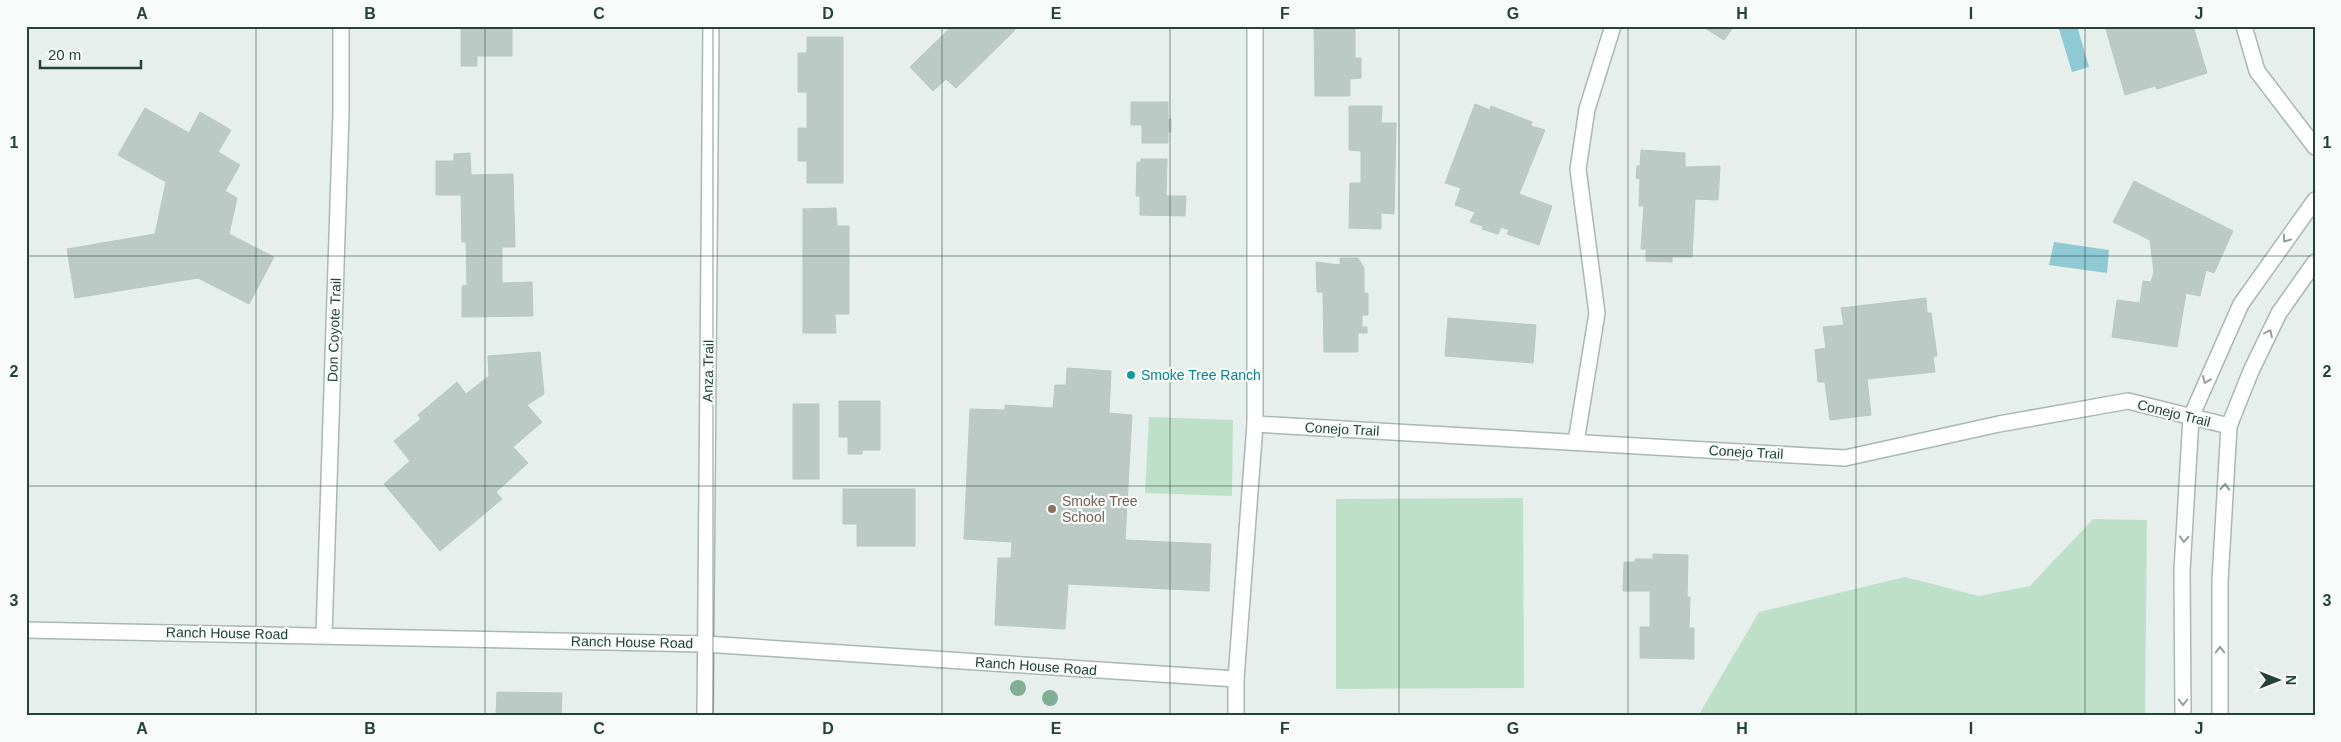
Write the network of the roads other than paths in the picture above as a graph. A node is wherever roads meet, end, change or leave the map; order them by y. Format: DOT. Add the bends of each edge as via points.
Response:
graph roads {
  1 [pos="341,26"];
  2 [pos="711,26"];
  3 [pos="1256,26"];
  4 [pos="1613,26"];
  5 [pos="2244,26"];
  6 [pos="2315,147"];
  7 [pos="2315,200"];
  8 [pos="2315,262"];
  9 [pos="2191,417"];
  10 [pos="1255,424"];
  11 [pos="2229,426"];
  12 [pos="1576,442"];
  13 [pos="26,630"];
  14 [pos="324,635"];
  15 [pos="704,644"];
  16 [pos="1236,679"];
  17 [pos="705,716"];
  18 [pos="1236,716"];
  19 [pos="2183,716"];
  20 [pos="2220,716"];
  1 -- 14 [label="street, Don Coyote Trail"];
  2 -- 15 [label="street, Anza Trail"];
  3 -- 10 [label="street"];
  4 -- 12 [label="street" via="1587,109 1578,169 1597,313"];
  5 -- 6 [label="street" via="2257,71"];
  7 -- 9 [label="street, one-way" via="2241,304"];
  11 -- 8 [label="street, one-way" via="2279,313"];
  9 -- 11 [label="street, Conejo Trail"];
  9 -- 12 [label="street, Conejo Trail" via="2128,402 1999,424 1845,458"];
  9 -- 19 [label="street, one-way" via="2182,571"];
  10 -- 12 [label="street, Conejo Trail"];
  10 -- 16 [label="street"];
  20 -- 11 [label="street, one-way" via="2220,581"];
  13 -- 14 [label="street, Ranch House Road"];
  14 -- 15 [label="street, Ranch House Road"];
  15 -- 16 [label="street, Ranch House Road"];
  15 -- 17 [label="street, Anza Trail"];
  16 -- 18 [label="street"];
}
